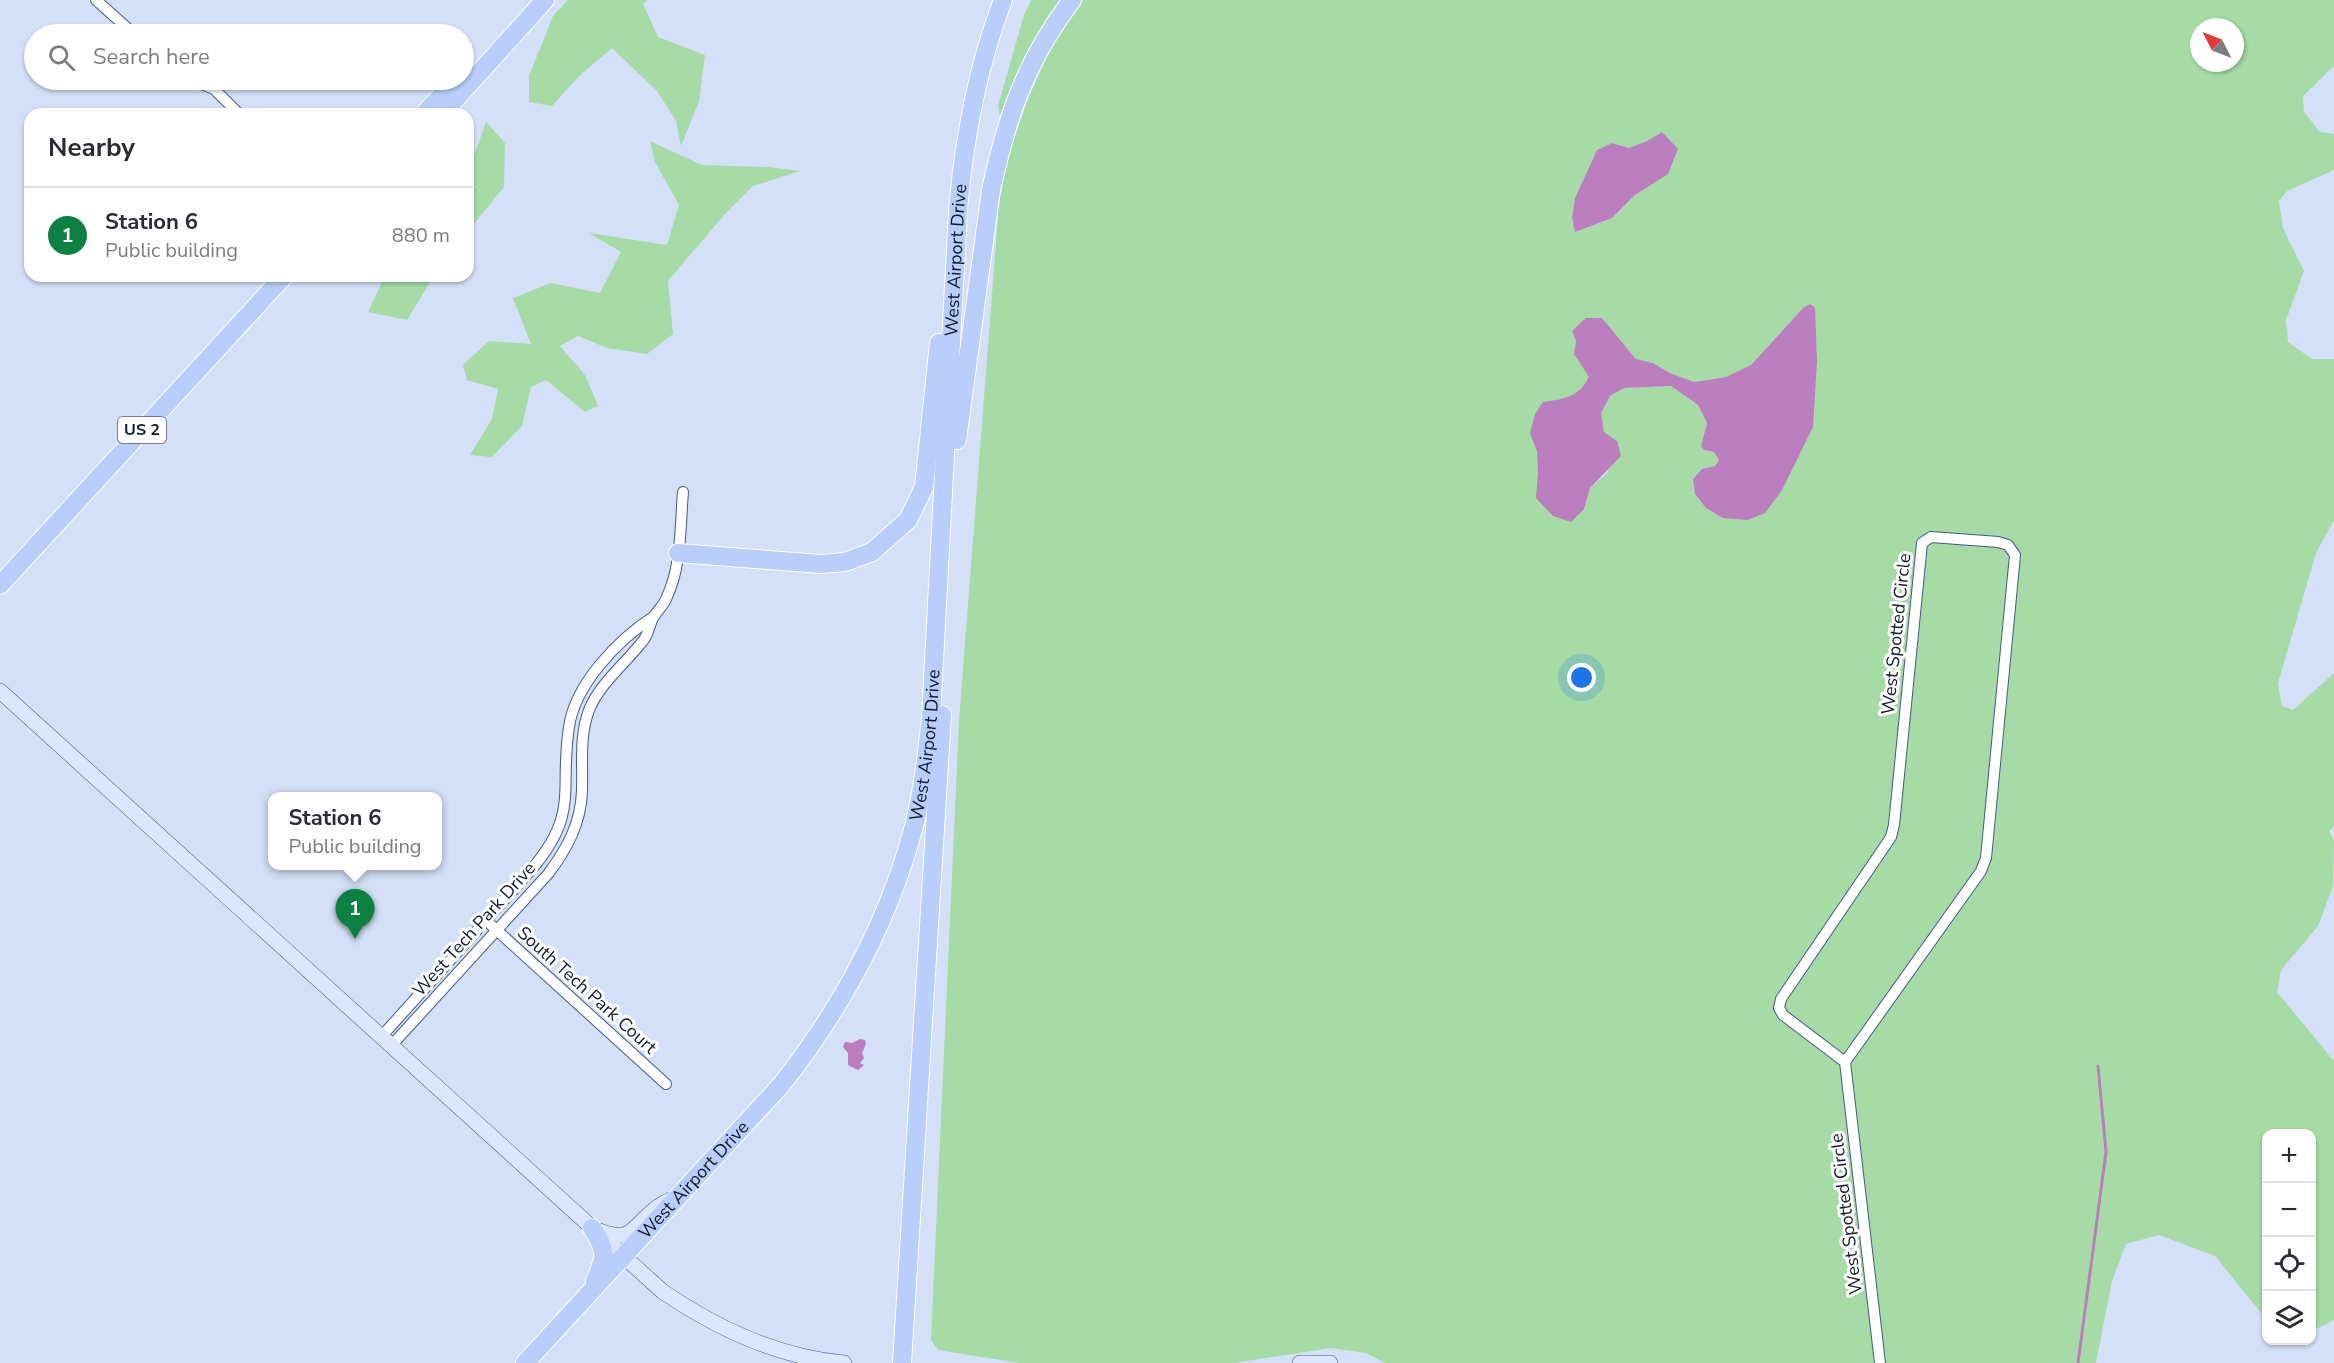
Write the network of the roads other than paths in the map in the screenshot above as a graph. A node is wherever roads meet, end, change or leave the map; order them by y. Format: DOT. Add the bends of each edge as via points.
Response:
graph roads {
  1 [pos="96,0"];
  2 [pos="530,0"];
  3 [pos="545,0"];
  4 [pos="992,0"];
  5 [pos="1003,0"];
  6 [pos="1015,0"];
  7 [pos="1072,0"];
  8 [pos="123,24"];
  9 [pos="474,61"];
  10 [pos="474,79"];
  11 [pos="215,90"];
  12 [pos="447,90"];
  13 [pos="464,90"];
  14 [pos="233,108"];
  15 [pos="430,108"];
  16 [pos="447,108"];
  17 [pos="964,148"];
  18 [pos="956,240"];
  19 [pos="278,282"];
  20 [pos="957,440"];
  21 [pos="683,492"];
  22 [pos="678,553"];
  23 [pos="0,585"];
  24 [pos="653,617"];
  25 [pos="0,691"];
  26 [pos="576,703"];
  27 [pos="590,709"];
  28 [pos="561,823"];
  29 [pos="575,829"];
  30 [pos="486,920"];
  31 [pos="496,929"];
  32 [pos="386,1041"];
  33 [pos="1845,1062"];
  34 [pos="666,1084"];
  35 [pos="685,1191"];
  36 [pos="592,1228"];
  37 [pos="623,1256"];
  38 [pos="588,1295"];
  39 [pos="525,1363"];
  40 [pos="844,1363"];
  41 [pos="902,1363"];
  42 [pos="1299,1363"];
  43 [pos="1330,1363"];
  44 [pos="1880,1363"];
  1 -- 8 [label="street"];
  2 -- 9 [label="main road"];
  3 -- 10 [label="main road"];
  4 -- 17 [label="main road" via="974,63"];
  5 -- 17 [label="main road, West Airport Drive" via="979,73"];
  6 -- 20 [label="main road, West Airport Drive" via="989,82 976,147"];
  7 -- 20 [label="main road" via="1026,73 999,154"];
  11 -- 14 [label="street"];
  12 -- 15 [label="main road"];
  13 -- 16 [label="main road"];
  17 -- 18 [label="main road, West Airport Drive"];
  18 -- 22 [label="main road" via="942,309 924,487 908,520 872,552 845,562 821,564"];
  18 -- 35 [label="main road, West Airport Drive" via="931,717 914,826 875,936 830,1018 782,1084"];
  19 -- 23 [label="main road, US 2"];
  20 -- 41 [label="main road, West Airport Drive"];
  21 -- 22 [label="street, West Tech Park Drive"];
  22 -- 24 [label="street, West Tech Park Drive" via="665,601"];
  24 -- 26 [label="street, West Tech Park Drive" via="633,630 597,669"];
  24 -- 27 [label="street, West Tech Park Drive" via="644,640 604,684"];
  25 -- 32 [label="main road"];
  26 -- 27 [label="street"];
  26 -- 28 [label="street, West Tech Park Drive" via="569,725"];
  27 -- 29 [label="street, West Tech Park Drive" via="582,738 582,793"];
  28 -- 29 [label="street"];
  28 -- 30 [label="street, West Tech Park Drive" via="545,853"];
  29 -- 31 [label="street, West Tech Park Drive" via="548,874"];
  30 -- 31 [label="street, South Tech Park Court"];
  30 -- 32 [label="street, West Tech Park Drive"];
  31 -- 32 [label="street, West Tech Park Drive"];
  31 -- 34 [label="street, South Tech Park Court"];
  32 -- 36 [label="main road"];
  33 -- 33 [label="street, West Spotted Circle" via="1981,871 1986,858 2015,555 2008,545 1931,537 1922,543 1892,837 1781,999 1779,1008"];
  33 -- 44 [label="street, West Spotted Circle"];
  35 -- 36 [label="main road" via="622,1237"];
  35 -- 37 [label="main road, West Airport Drive"];
  36 -- 37 [label="main road"];
  36 -- 38 [label="main road" via="605,1258"];
  37 -- 38 [label="main road, West Airport Drive"];
  37 -- 40 [label="main road" via="662,1291 719,1326 777,1350"];
  38 -- 39 [label="main road, West Airport Drive"];
  42 -- 43 [label="main road"];
}
